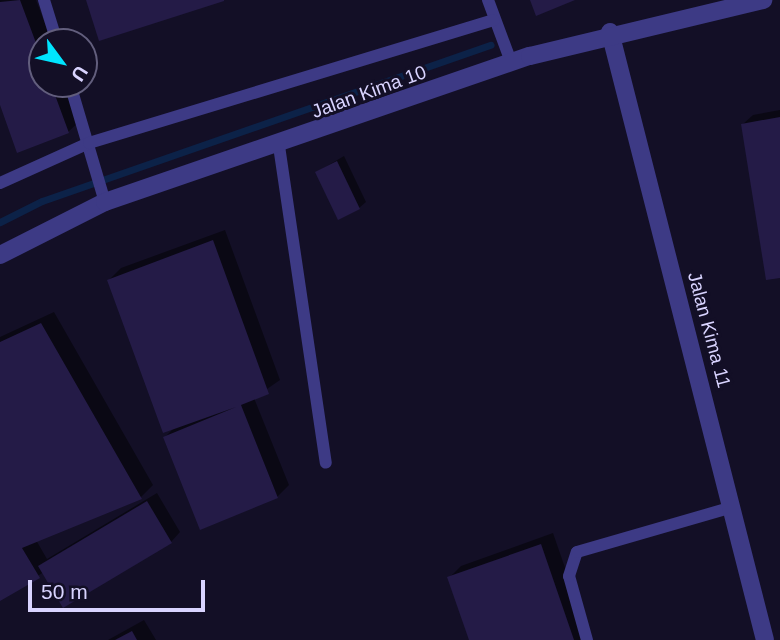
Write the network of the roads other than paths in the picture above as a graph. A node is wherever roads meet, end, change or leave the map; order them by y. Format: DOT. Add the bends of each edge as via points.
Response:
graph roads {
  1 [pos="44,0"];
  2 [pos="488,0"];
  3 [pos="763,0"];
  4 [pos="494,20"];
  5 [pos="53,28"];
  6 [pos="610,32"];
  7 [pos="511,62"];
  8 [pos="75,98"];
  9 [pos="89,143"];
  10 [pos="279,146"];
  11 [pos="0,183"];
  12 [pos="102,194"];
  13 [pos="0,256"];
  14 [pos="326,463"];
  15 [pos="733,507"];
  16 [pos="587,640"];
  17 [pos="765,640"];
  1 -- 5 [label="lane"];
  2 -- 4 [label="lane"];
  3 -- 6 [label="street, Jalan Kima 10"];
  4 -- 7 [label="lane"];
  4 -- 9 [label="lane"];
  6 -- 7 [label="street, Jalan Kima 10"];
  6 -- 15 [label="street, Jalan Kima 11"];
  7 -- 10 [label="street, Jalan Kima 10"];
  8 -- 9 [label="lane"];
  9 -- 11 [label="lane"];
  9 -- 12 [label="lane"];
  10 -- 12 [label="street, Jalan Kima 10"];
  10 -- 14 [label="lane"];
  12 -- 13 [label="street, Jalan Kima 10"];
  15 -- 16 [label="lane" via="577,552 569,576"];
  15 -- 17 [label="street, Jalan Kima 11"];
}
